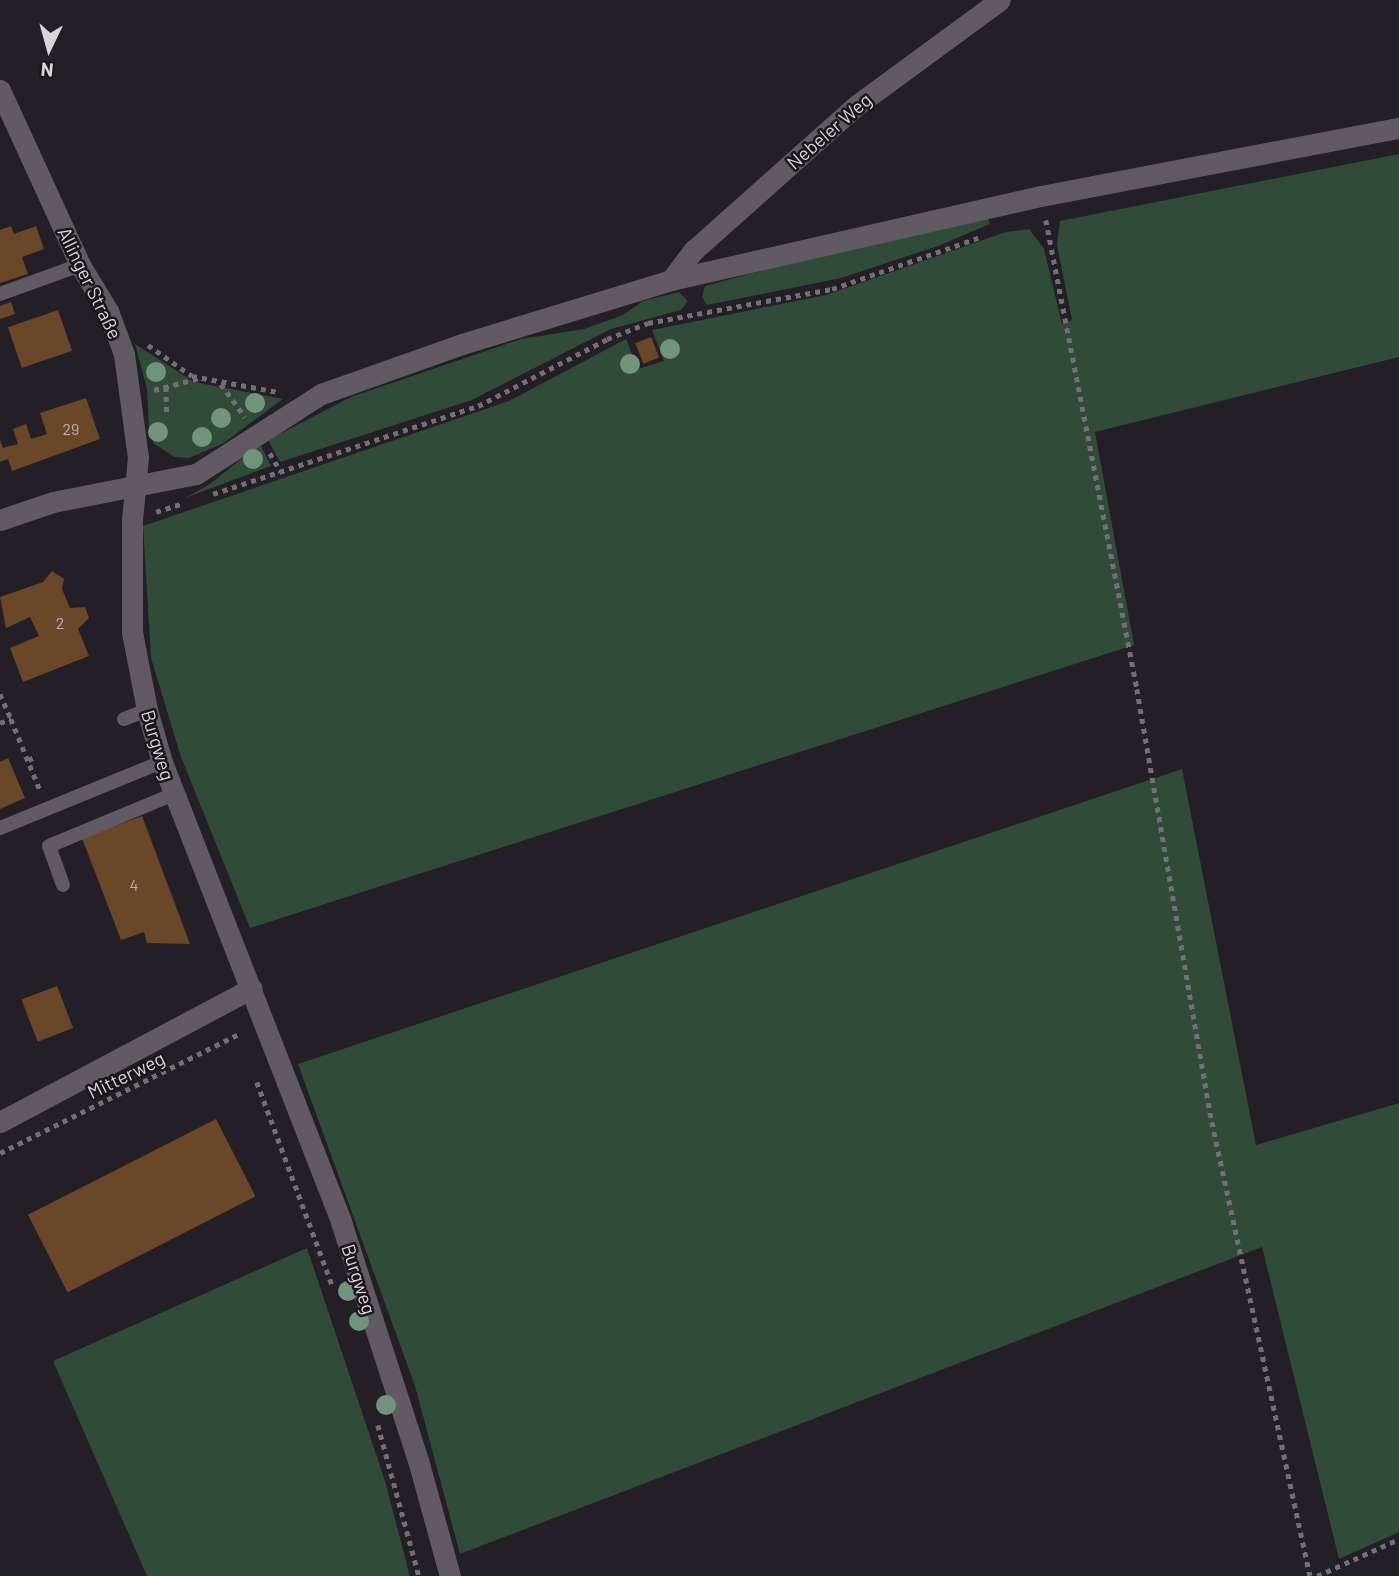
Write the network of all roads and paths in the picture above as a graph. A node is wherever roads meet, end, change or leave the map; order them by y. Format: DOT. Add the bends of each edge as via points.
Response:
graph roads {
  1 [pos="1000,0"];
  2 [pos="0,90"];
  3 [pos="1399,128"];
  4 [pos="1058,212"];
  5 [pos="1045,215"];
  6 [pos="1032,219"];
  7 [pos="982,237"];
  8 [pos="80,265"];
  9 [pos="671,279"];
  10 [pos="0,294"];
  11 [pos="140,339"];
  12 [pos="200,378"];
  13 [pos="166,387"];
  14 [pos="321,394"];
  15 [pos="132,395"];
  16 [pos="167,413"];
  17 [pos="137,489"];
  18 [pos="210,495"];
  19 [pos="184,504"];
  20 [pos="0,520"];
  21 [pos="132,520"];
  22 [pos="0,694"];
  23 [pos="147,710"];
  24 [pos="11,719"];
  25 [pos="124,719"];
  26 [pos="0,723"];
  27 [pos="37,757"];
  28 [pos="28,760"];
  29 [pos="162,762"];
  30 [pos="174,794"];
  31 [pos="47,807"];
  32 [pos="0,828"];
  33 [pos="63,884"];
  34 [pos="252,988"];
  35 [pos="264,1022"];
  36 [pos="253,1072"];
  37 [pos="0,1122"];
  38 [pos="0,1153"];
  39 [pos="337,1296"];
  40 [pos="374,1413"];
  41 [pos="1399,1539"];
  42 [pos="419,1576"];
  43 [pos="450,1576"];
  44 [pos="1310,1576"];
  45 [pos="1317,1576"];
  1 -- 9 [label="street, Nebeler Weg" via="857,105 694,250"];
  2 -- 8 [label="street, Allinger Straße"];
  3 -- 9 [label="street" via="1041,196"];
  4 -- 5 [label="path"];
  5 -- 6 [label="path"];
  5 -- 44 [label="path" via="1134,676 1212,1122"];
  7 -- 18 [label="path" via="832,289 648,323 607,339 478,406"];
  8 -- 10 [label="lane"];
  8 -- 15 [label="street, Allinger Straße" via="108,312 124,354"];
  9 -- 14 [label="street"];
  11 -- 12 [label="path"];
  12 -- 13 [label="path"];
  12 -- 14 [label="path" via="264,391"];
  13 -- 15 [label="path"];
  13 -- 16 [label="path"];
  14 -- 17 [label="street" via="196,474"];
  15 -- 17 [label="street, Allinger Straße"];
  17 -- 20 [label="street" via="53,502"];
  17 -- 21 [label="street, Burgweg"];
  19 -- 21 [label="path"];
  21 -- 23 [label="street, Burgweg" via="132,632"];
  22 -- 24 [label="path"];
  23 -- 25 [label="lane"];
  23 -- 29 [label="street, Burgweg"];
  24 -- 26 [label="path"];
  24 -- 28 [label="path"];
  27 -- 28 [label="path"];
  28 -- 31 [label="path"];
  29 -- 30 [label="street, Burgweg"];
  29 -- 31 [label="lane"];
  30 -- 33 [label="lane" via="49,846"];
  30 -- 34 [label="street, Burgweg"];
  31 -- 32 [label="lane"];
  34 -- 35 [label="street, Burgweg"];
  34 -- 37 [label="street"];
  35 -- 38 [label="path, Mitterweg"];
  35 -- 43 [label="street, Burgweg" via="341,1222 418,1460"];
  36 -- 39 [label="path"];
  40 -- 42 [label="path"];
  41 -- 45 [label="path"];
}
